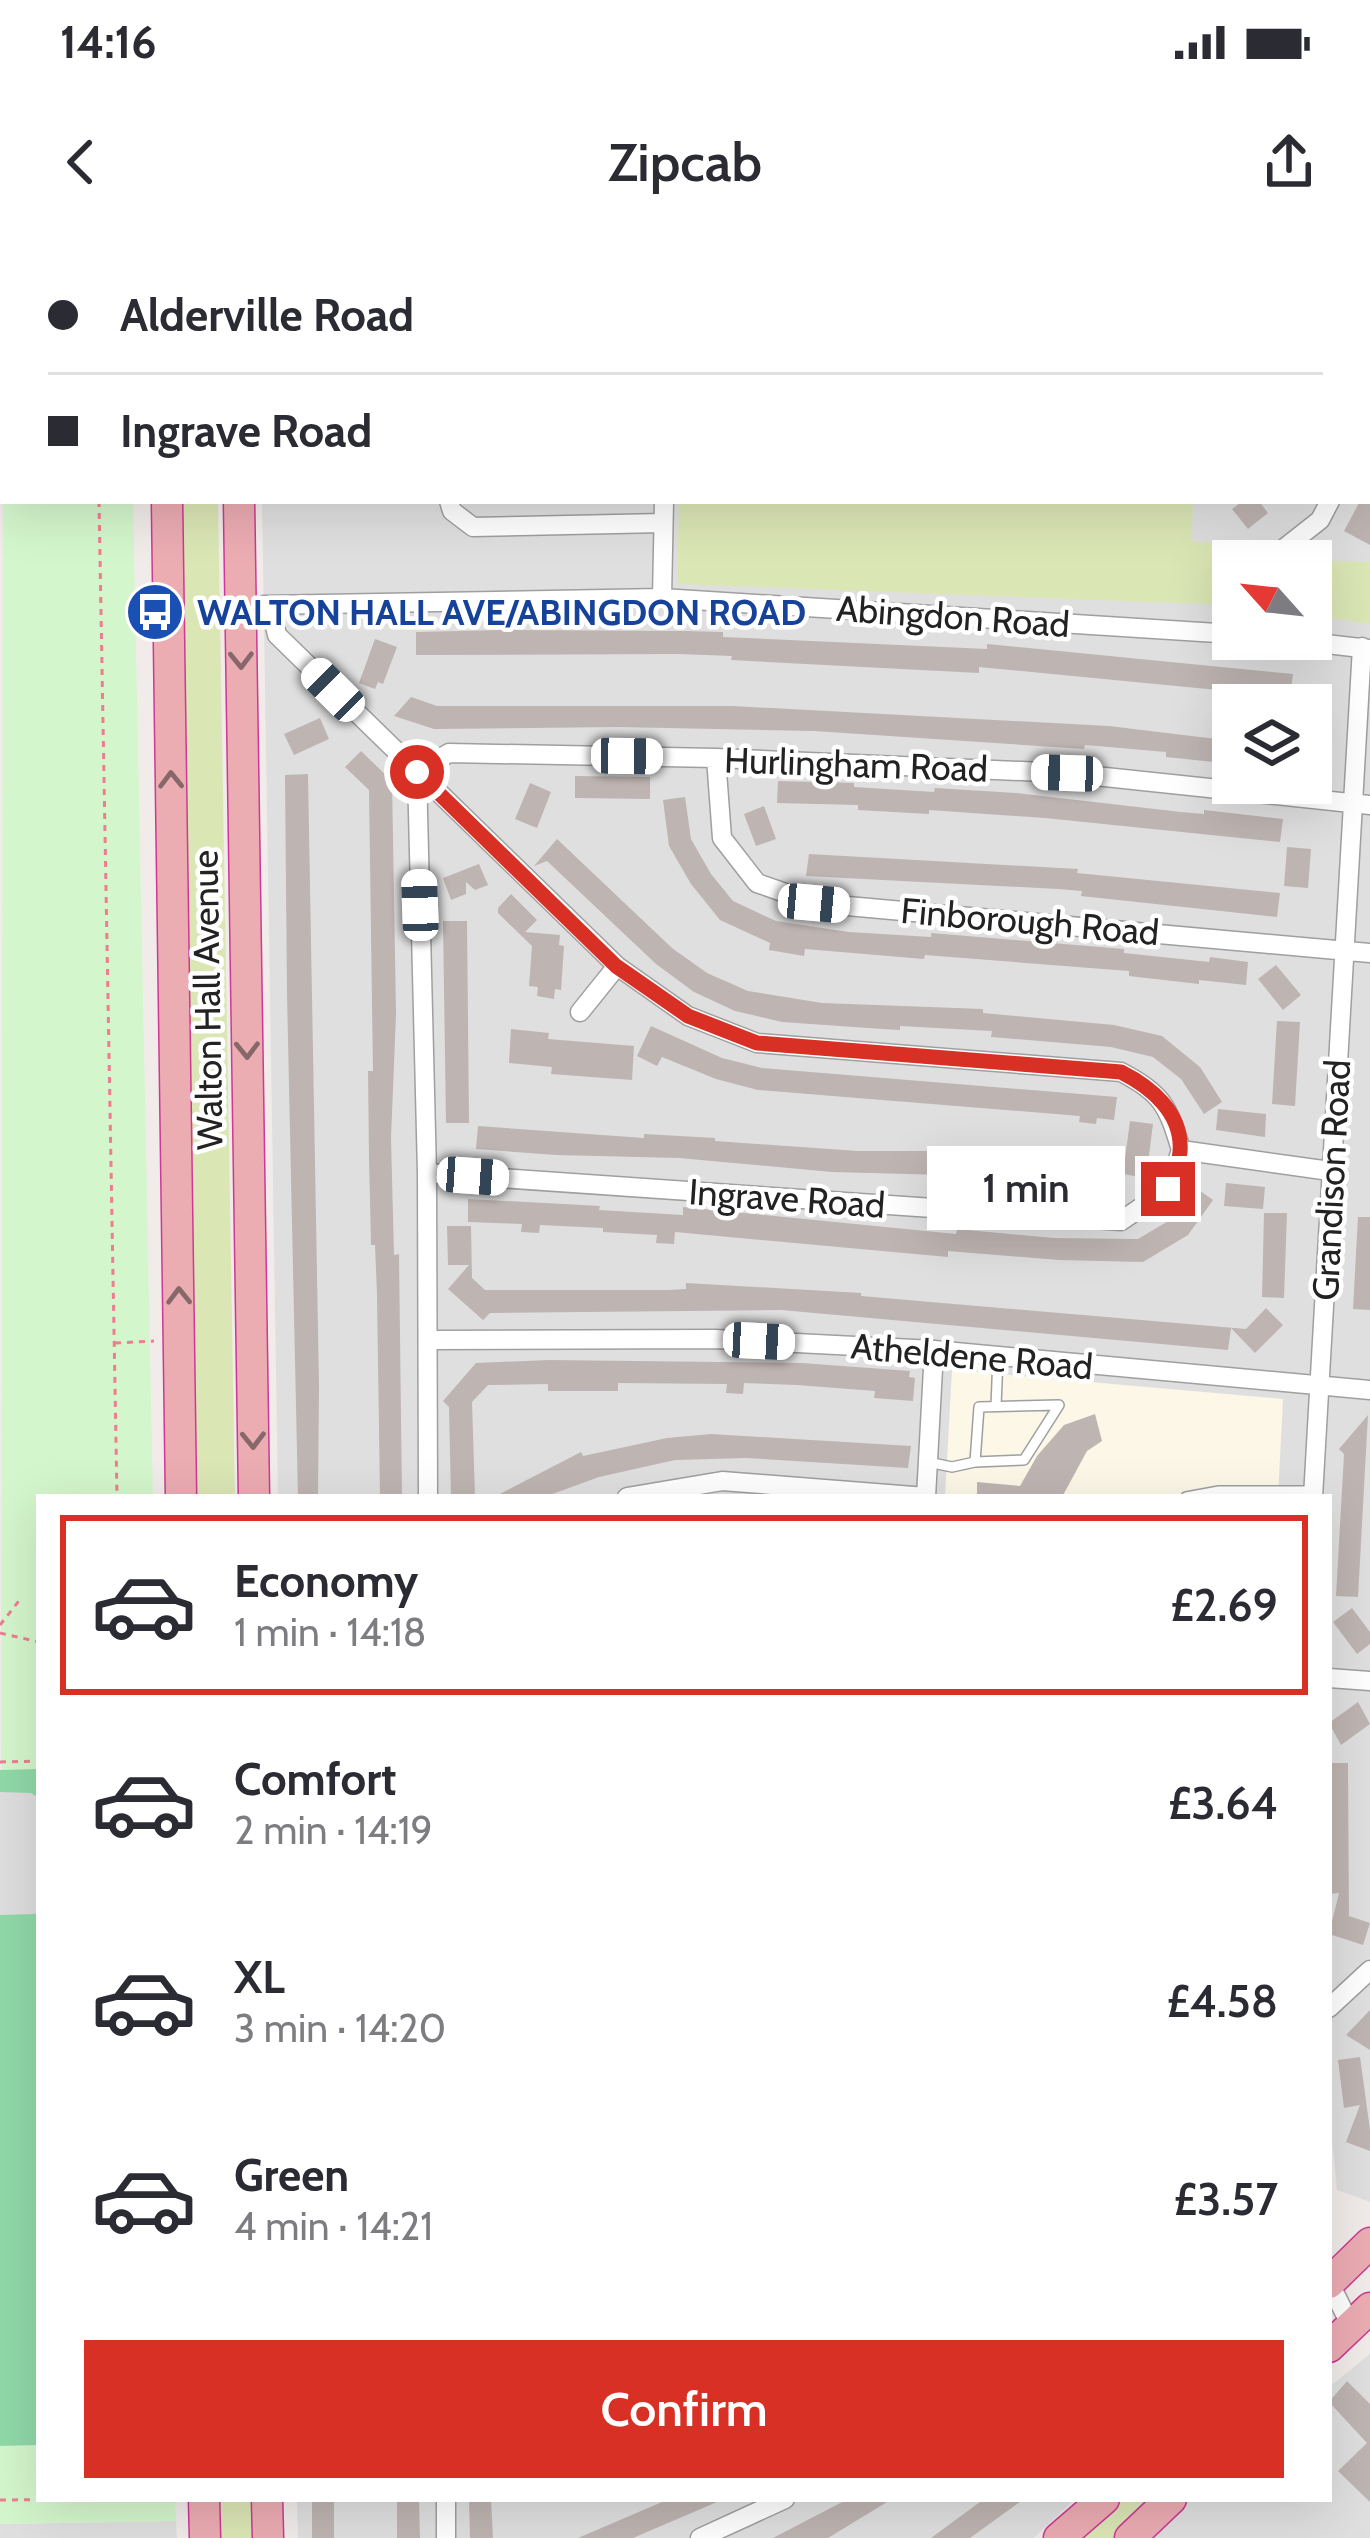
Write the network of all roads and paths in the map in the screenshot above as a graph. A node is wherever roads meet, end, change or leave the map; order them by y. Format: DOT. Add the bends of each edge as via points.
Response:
graph roads {
  1 [pos="99,504"];
  2 [pos="167,504"];
  3 [pos="238,504"];
  4 [pos="450,504"];
  5 [pos="664,504"];
  6 [pos="1328,504"];
  7 [pos="663,524"];
  8 [pos="1295,540"];
  9 [pos="662,598"];
  10 [pos="255,604"];
  11 [pos="1212,633"];
  12 [pos="1332,644"];
  13 [pos="1366,648"];
  14 [pos="716,758"];
  15 [pos="417,772"];
  16 [pos="1360,803"];
  17 [pos="1343,948"];
  18 [pos="1370,952"];
  19 [pos="616,966"];
  20 [pos="580,1012"];
  21 [pos="1180,1150"];
  22 [pos="1330,1171"];
  23 [pos="427,1172"];
  24 [pos="180,1340"];
  25 [pos="429,1340"];
  26 [pos="115,1342"];
  27 [pos="934,1350"];
  28 [pos="998,1357"];
  29 [pos="1321,1386"];
  30 [pos="1370,1390"];
  31 [pos="996,1406"];
  32 [pos="928,1462"];
  33 [pos="975,1462"];
  34 [pos="117,1494"];
  35 [pos="181,1494"];
  36 [pos="254,1494"];
  37 [pos="428,1494"];
  38 [pos="645,1494"];
  39 [pos="888,1494"];
  40 [pos="926,1494"];
  41 [pos="1202,1494"];
  42 [pos="1314,1494"];
  43 [pos="22,1597"];
  44 [pos="0,1625"];
  45 [pos="0,1634"];
  46 [pos="36,1641"];
  47 [pos="1332,1678"];
  48 [pos="1370,1681"];
  49 [pos="36,1761"];
  50 [pos="0,1762"];
  51 [pos="1370,1970"];
  52 [pos="1332,2005"];
  53 [pos="1370,2243"];
  54 [pos="1332,2280"];
  55 [pos="1332,2291"];
  56 [pos="1345,2325"];
  57 [pos="0,2500"];
  58 [pos="36,2500"];
  59 [pos="204,2502"];
  60 [pos="267,2502"];
  61 [pos="446,2502"];
  62 [pos="778,2502"];
  63 [pos="1101,2502"];
  64 [pos="1168,2502"];
  65 [pos="205,2538"];
  66 [pos="268,2538"];
  67 [pos="446,2538"];
  68 [pos="700,2538"];
  69 [pos="1059,2538"];
  70 [pos="1130,2538"];
  1 -- 26 [label="path"];
  24 -- 2 [label="highway, Walton Hall Avenue, one-way"];
  3 -- 10 [label="highway, Walton Hall Avenue"];
  4 -- 7 [label="street" via="473,526"];
  5 -- 7 [label="street"];
  6 -- 8 [label="street"];
  7 -- 9 [label="street"];
  9 -- 10 [label="street, Abingdon Road"];
  9 -- 11 [label="street, Abingdon Road"];
  10 -- 15 [label="street"];
  10 -- 36 [label="highway, Walton Hall Avenue, one-way"];
  12 -- 13 [label="street"];
  13 -- 16 [label="street, Grandison Road"];
  14 -- 15 [label="street, Hurlingham Road" via="449,753"];
  14 -- 16 [label="street, Hurlingham Road" via="1067,773"];
  14 -- 17 [label="street, Finborough Road" via="722,838 757,883 814,903"];
  15 -- 19 [label="street"];
  15 -- 23 [label="street"];
  16 -- 17 [label="street, Grandison Road"];
  17 -- 18 [label="street, Finborough Road"];
  17 -- 22 [label="street, Grandison Road"];
  19 -- 20 [label="street"];
  19 -- 21 [label="street" via="688,1016 757,1043 1121,1072 1152,1088 1170,1113"];
  21 -- 22 [label="street"];
  21 -- 23 [label="street, Ingrave Road" via="1168,1189 1121,1221"];
  22 -- 29 [label="street, Grandison Road"];
  23 -- 25 [label="street"];
  24 -- 26 [label="path"];
  24 -- 35 [label="highway, Walton Hall Avenue"];
  25 -- 27 [label="street, Atheldene Road" via="715,1339"];
  25 -- 37 [label="street"];
  26 -- 34 [label="path"];
  27 -- 28 [label="street, Atheldene Road"];
  27 -- 32 [label="street"];
  28 -- 29 [label="street, Atheldene Road"];
  28 -- 31 [label="lane"];
  29 -- 30 [label="street, Atheldene Road"];
  29 -- 42 [label="street, Grandison Road"];
  31 -- 33 [label="lane" via="979,1407"];
  31 -- 33 [label="lane" via="1059,1405 1024,1460"];
  32 -- 33 [label="lane"];
  32 -- 40 [label="street"];
  38 -- 39 [label="street" via="722,1481"];
  41 -- 42 [label="lane"];
  43 -- 44 [label="path"];
  45 -- 46 [label="path"];
  47 -- 48 [label="street"];
  49 -- 50 [label="path"];
  51 -- 52 [label="street"];
  53 -- 54 [label="highway"];
  55 -- 56 [label="street"];
  57 -- 58 [label="path"];
  59 -- 65 [label="highway"];
  60 -- 66 [label="highway"];
  61 -- 67 [label="street"];
  62 -- 68 [label="street"];
  63 -- 69 [label="highway"];
  64 -- 70 [label="highway"];
}
